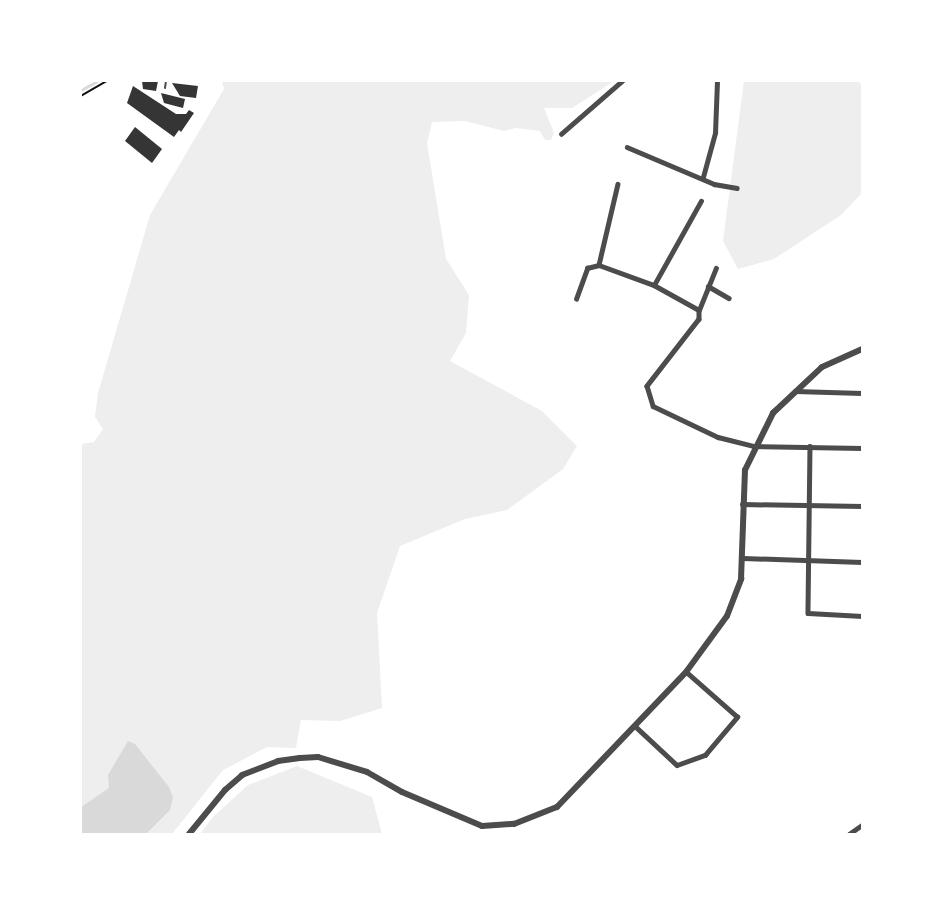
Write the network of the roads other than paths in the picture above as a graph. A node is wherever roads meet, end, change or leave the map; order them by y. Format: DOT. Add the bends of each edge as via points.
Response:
graph roads {
  1 [pos="166,81"];
  2 [pos="622,81"];
  3 [pos="717,81"];
  4 [pos="165,88"];
  5 [pos="561,134"];
  6 [pos="627,147"];
  7 [pos="704,177"];
  8 [pos="618,183"];
  9 [pos="737,188"];
  10 [pos="701,201"];
  11 [pos="599,265"];
  12 [pos="716,268"];
  13 [pos="654,285"];
  14 [pos="708,286"];
  15 [pos="729,298"];
  16 [pos="576,299"];
  17 [pos="699,310"];
  18 [pos="862,349"];
  19 [pos="795,391"];
  20 [pos="862,393"];
  21 [pos="754,446"];
  22 [pos="810,446"];
  23 [pos="862,448"];
  24 [pos="742,504"];
  25 [pos="809,505"];
  26 [pos="862,506"];
  27 [pos="743,558"];
  28 [pos="809,561"];
  29 [pos="862,562"];
  30 [pos="862,616"];
  31 [pos="686,672"];
  32 [pos="635,726"];
  33 [pos="862,825"];
  34 [pos="189,834"];
  35 [pos="849,834"];
  1 -- 4 [label="lane"];
  2 -- 5 [label="street"];
  3 -- 7 [label="street" via="716,133"];
  6 -- 7 [label="street"];
  7 -- 9 [label="street" via="714,184"];
  8 -- 11 [label="street"];
  10 -- 13 [label="street"];
  11 -- 13 [label="street"];
  11 -- 16 [label="street" via="587,268"];
  12 -- 14 [label="street"];
  13 -- 17 [label="street"];
  14 -- 15 [label="street"];
  14 -- 17 [label="street"];
  17 -- 21 [label="street" via="699,319 647,386 652,406 718,437"];
  18 -- 19 [label="street" via="822,367"];
  19 -- 20 [label="street"];
  19 -- 21 [label="street" via="773,413"];
  21 -- 22 [label="street"];
  21 -- 24 [label="street" via="745,470"];
  22 -- 23 [label="street"];
  22 -- 25 [label="street"];
  24 -- 25 [label="street"];
  24 -- 27 [label="street"];
  25 -- 26 [label="street"];
  25 -- 28 [label="street"];
  27 -- 28 [label="street"];
  27 -- 31 [label="street" via="741,579 727,616"];
  28 -- 29 [label="street"];
  28 -- 30 [label="street" via="807,613"];
  31 -- 32 [label="street"];
  31 -- 32 [label="street" via="737,717 705,755 677,765"];
  32 -- 34 [label="street" via="557,807 514,824 483,826 402,792 367,772 318,757 278,761 242,775"];
  33 -- 35 [label="street"];
}
